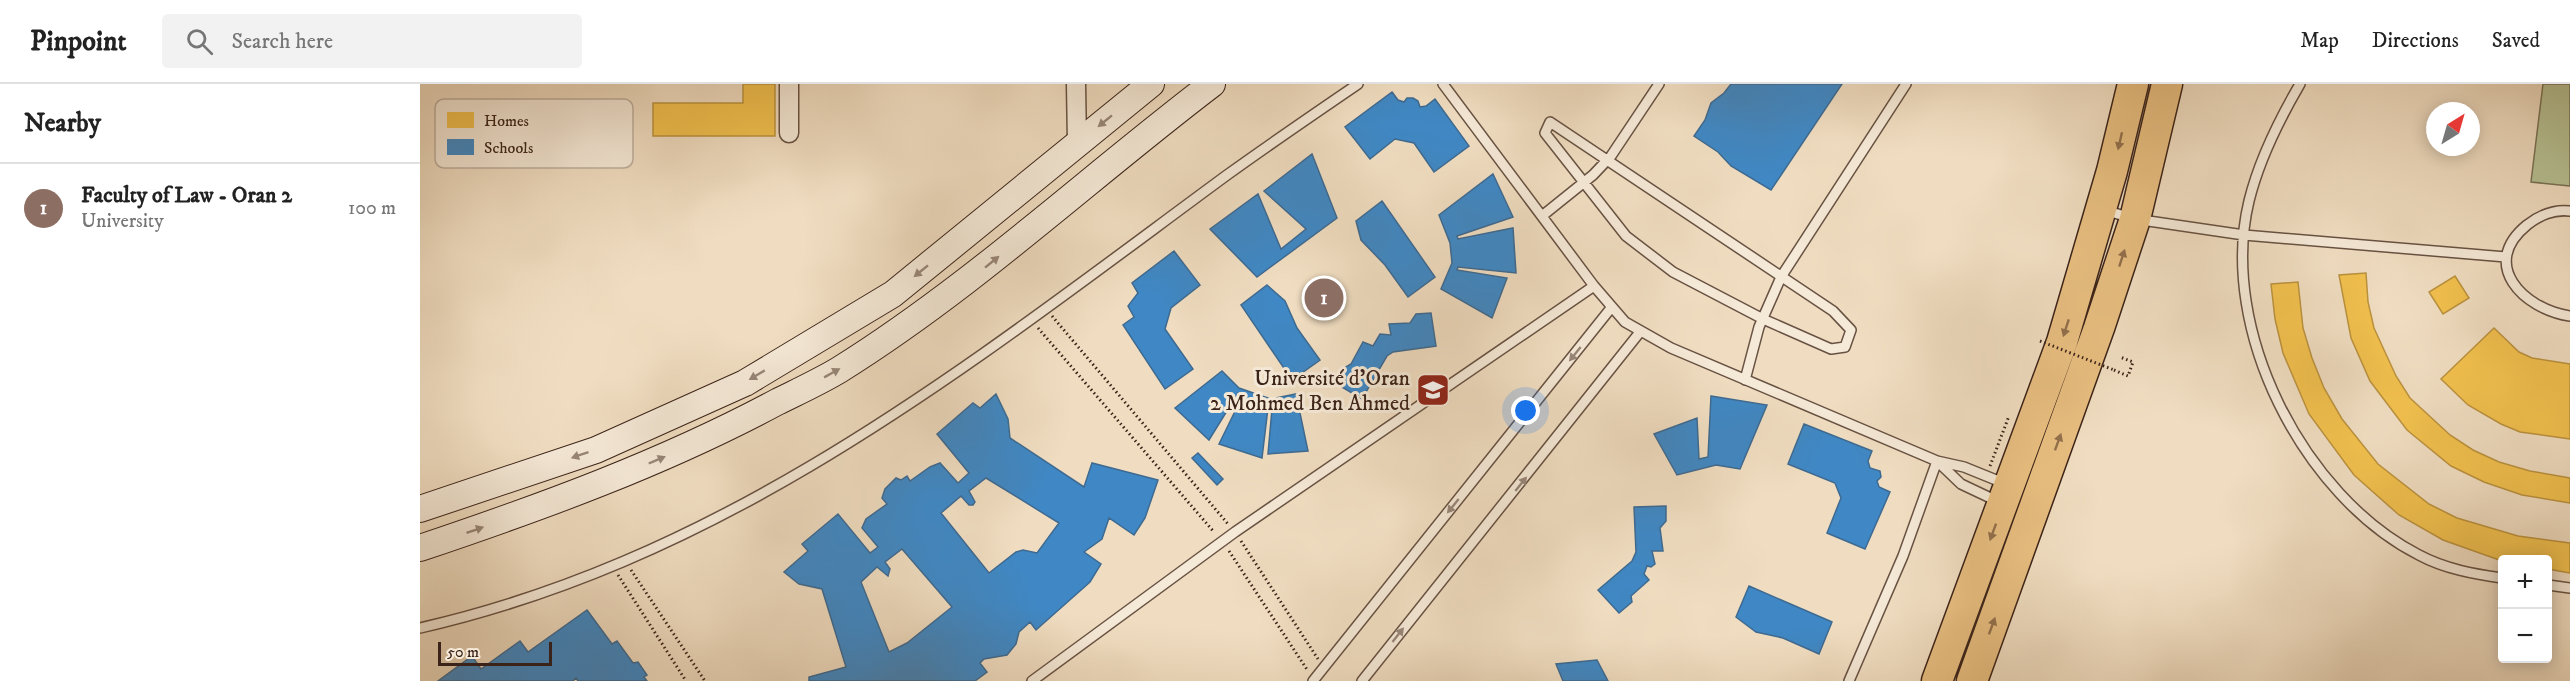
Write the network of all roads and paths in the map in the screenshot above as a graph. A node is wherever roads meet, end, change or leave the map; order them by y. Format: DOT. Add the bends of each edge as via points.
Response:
graph roads {
  1 [pos="789,84"];
  2 [pos="1076,84"];
  3 [pos="1151,84"];
  4 [pos="1212,84"];
  5 [pos="1358,84"];
  6 [pos="1443,84"];
  7 [pos="1659,84"];
  8 [pos="1906,84"];
  9 [pos="2133,84"];
  10 [pos="2166,84"];
  11 [pos="2300,84"];
  12 [pos="789,133"];
  13 [pos="1077,143"];
  14 [pos="1607,160"];
  15 [pos="1583,183"];
  16 [pos="2102,209"];
  17 [pos="2570,211"];
  18 [pos="1542,216"];
  19 [pos="2134,219"];
  20 [pos="2244,235"];
  21 [pos="2506,257"];
  22 [pos="1781,277"];
  23 [pos="1594,286"];
  24 [pos="1611,308"];
  25 [pos="1047,310"];
  26 [pos="2570,316"];
  27 [pos="1762,319"];
  28 [pos="1032,321"];
  29 [pos="1640,332"];
  30 [pos="2040,341"];
  31 [pos="2120,357"];
  32 [pos="1745,380"];
  33 [pos="2010,413"];
  34 [pos="1937,461"];
  35 [pos="2000,488"];
  36 [pos="420,509"];
  37 [pos="1235,532"];
  38 [pos="1223,541"];
  39 [pos="420,548"];
  40 [pos="626,561"];
  41 [pos="612,566"];
  42 [pos="2498,577"];
  43 [pos="2552,586"];
  44 [pos="2570,588"];
  45 [pos="420,628"];
  46 [pos="1324,668"];
  47 [pos="686,681"];
  48 [pos="705,681"];
  49 [pos="1032,681"];
  50 [pos="1314,681"];
  51 [pos="1362,681"];
  52 [pos="1849,681"];
  53 [pos="1937,681"];
  54 [pos="1972,681"];
  1 -- 12 [label="street"];
  2 -- 13 [label="street"];
  3 -- 13 [label="main road, one-way"];
  39 -- 4 [label="main road, one-way" via="516,516 718,434 838,370 978,273"];
  5 -- 25 [label="lane" via="1229,174"];
  6 -- 18 [label="lane"];
  7 -- 14 [label="lane"];
  8 -- 22 [label="lane"];
  9 -- 16 [label="highway, one-way"];
  10 -- 19 [label="highway"];
  11 -- 20 [label="lane" via="2282,113 2264,158 2249,201"];
  13 -- 36 [label="main road, one-way" via="893,294 745,383 596,450"];
  14 -- 15 [label="lane"];
  14 -- 15 [label="lane" via="1550,122 1545,133"];
  14 -- 22 [label="lane"];
  15 -- 18 [label="lane"];
  15 -- 27 [label="lane" via="1626,236 1673,272"];
  16 -- 19 [label="lane"];
  16 -- 35 [label="highway, one-way" via="2062,342"];
  17 -- 21 [label="lane" via="2548,212 2535,219 2516,237"];
  18 -- 23 [label="lane"];
  19 -- 20 [label="lane"];
  54 -- 19 [label="highway, one-way" via="2099,328"];
  20 -- 21 [label="lane"];
  20 -- 42 [label="lane" via="2245,279 2262,363 2283,415 2304,452 2353,509 2419,555 2448,567"];
  21 -- 26 [label="lane" via="2508,271 2523,296 2549,311"];
  22 -- 27 [label="lane"];
  22 -- 27 [label="lane" via="1833,311 1851,330 1850,337 1845,347 1831,349"];
  23 -- 24 [label="lane"];
  23 -- 37 [label="lane"];
  24 -- 29 [label="lane"];
  24 -- 46 [label="lane, one-way"];
  25 -- 28 [label="lane"];
  25 -- 37 [label="path"];
  27 -- 32 [label="lane"];
  28 -- 38 [label="path"];
  28 -- 40 [label="lane" via="811,468"];
  29 -- 32 [label="lane"];
  51 -- 29 [label="lane, one-way"];
  30 -- 31 [label="path, bridge" via="2128,376 2133,362"];
  32 -- 34 [label="lane"];
  33 -- 35 [label="path"];
  34 -- 35 [label="lane" via="1964,467"];
  34 -- 35 [label="lane" via="1961,484"];
  34 -- 52 [label="lane" via="1903,556"];
  35 -- 53 [label="highway, one-way"];
  37 -- 38 [label="lane"];
  37 -- 46 [label="path"];
  38 -- 49 [label="lane"];
  38 -- 50 [label="path"];
  40 -- 41 [label="lane"];
  40 -- 48 [label="path"];
  41 -- 45 [label="lane" via="493,608"];
  41 -- 47 [label="path"];
  43 -- 44 [label="lane"];
  46 -- 50 [label="lane"];
}
